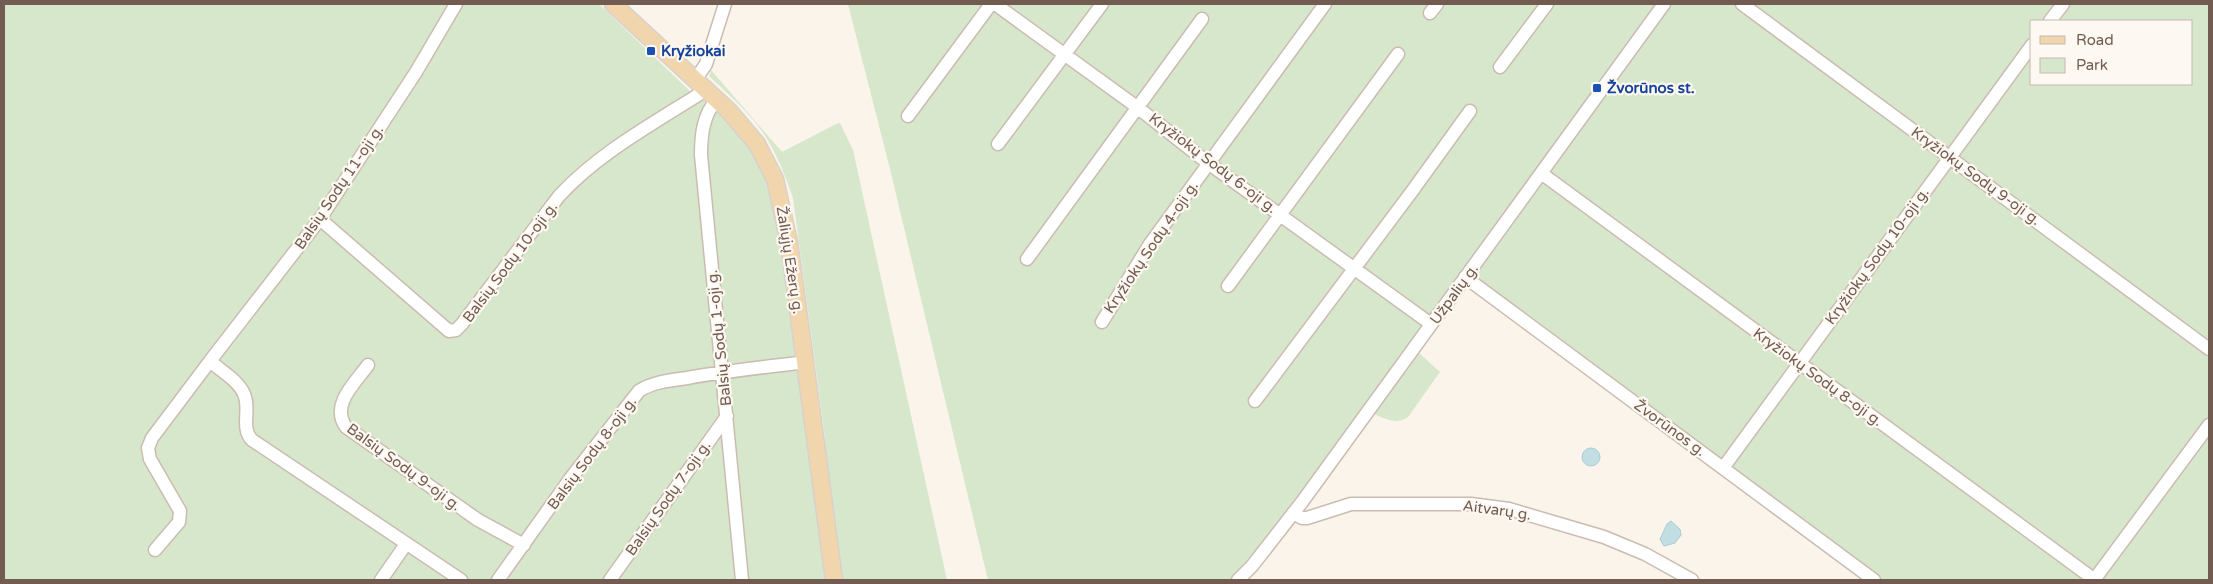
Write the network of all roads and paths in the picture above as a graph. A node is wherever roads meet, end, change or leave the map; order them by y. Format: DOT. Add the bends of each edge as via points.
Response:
graph roads {
  1 [pos="456,4"];
  2 [pos="613,4"];
  3 [pos="725,4"];
  4 [pos="990,4"];
  5 [pos="995,4"];
  6 [pos="1102,4"];
  7 [pos="1325,4"];
  8 [pos="1547,4"];
  9 [pos="1664,4"];
  10 [pos="1742,4"];
  11 [pos="2063,4"];
  12 [pos="1202,19"];
  13 [pos="2051,20"];
  14 [pos="2030,48"];
  15 [pos="1398,54"];
  16 [pos="1064,56"];
  17 [pos="1500,67"];
  18 [pos="700,84"];
  19 [pos="717,100"];
  20 [pos="1137,107"];
  21 [pos="1470,111"];
  22 [pos="908,116"];
  23 [pos="998,144"];
  24 [pos="1949,157"];
  25 [pos="1208,163"];
  26 [pos="1541,173"];
  27 [pos="1282,214"];
  28 [pos="320,219"];
  29 [pos="1027,259"];
  30 [pos="1353,267"];
  31 [pos="1466,277"];
  32 [pos="1228,286"];
  33 [pos="1102,322"];
  34 [pos="1431,324"];
  35 [pos="2209,349"];
  36 [pos="210,361"];
  37 [pos="806,362"];
  38 [pos="1800,363"];
  39 [pos="368,365"];
  40 [pos="723,371"];
  41 [pos="1255,401"];
  42 [pos="727,416"];
  43 [pos="2209,425"];
  44 [pos="1723,468"];
  45 [pos="1293,514"];
  46 [pos="406,544"];
  47 [pos="524,545"];
  48 [pos="155,550"];
  49 [pos="381,580"];
  50 [pos="461,580"];
  51 [pos="498,580"];
  52 [pos="610,580"];
  53 [pos="742,580"];
  54 [pos="834,580"];
  55 [pos="1238,580"];
  56 [pos="1692,580"];
  57 [pos="1874,580"];
  58 [pos="2095,580"];
  1 -- 28 [label="street, Balsių Sodų 11-oji g." via="416,72"];
  2 -- 18 [label="main road, Žaliųjų Ežerų g."];
  3 -- 18 [label="street"];
  4 -- 22 [label="street"];
  5 -- 16 [label="street, Kryžiokų Sodų 6-oji g."];
  6 -- 16 [label="street"];
  7 -- 25 [label="street, Kryžiokų Sodų 4-oji g."];
  8 -- 17 [label="street"];
  9 -- 26 [label="street, Užpalių g."];
  10 -- 24 [label="street, Kryžiokų Sodų 9-oji g."];
  11 -- 13 [label="street"];
  12 -- 20 [label="street"];
  14 -- 24 [label="street, Kryžiokų Sodų 10-oji g."];
  15 -- 27 [label="street"];
  16 -- 20 [label="street, Kryžiokų Sodų 6-oji g."];
  16 -- 23 [label="street"];
  18 -- 19 [label="main road, Žaliųjų Ežerų g."];
  18 -- 28 [label="street, Balsių Sodų 10-oji g." via="698,95 608,152 576,178 456,330 449,330"];
  19 -- 37 [label="main road, Žaliųjų Ežerų g." via="757,144 775,179 789,242"];
  19 -- 40 [label="street, Balsių Sodų 1-oji g." via="709,110 702,129 701,155"];
  20 -- 25 [label="street, Kryžiokų Sodų 6-oji g."];
  20 -- 29 [label="street"];
  21 -- 30 [label="street"];
  24 -- 35 [label="street, Kryžiokų Sodų 9-oji g."];
  24 -- 38 [label="street, Kryžiokų Sodų 10-oji g."];
  25 -- 27 [label="street, Kryžiokų Sodų 6-oji g."];
  25 -- 33 [label="street, Kryžiokų Sodų 4-oji g." via="1150,244"];
  26 -- 31 [label="street, Užpalių g."];
  26 -- 38 [label="street, Kryžiokų Sodų 8-oji g."];
  27 -- 30 [label="street, Kryžiokų Sodų 6-oji g."];
  27 -- 32 [label="street"];
  28 -- 36 [label="street, Balsių Sodų 11-oji g."];
  30 -- 34 [label="street, Kryžiokų Sodų 6-oji g."];
  30 -- 41 [label="street"];
  31 -- 34 [label="street, Užpalių g."];
  31 -- 44 [label="street, Žvorūnos g."];
  34 -- 45 [label="street, Užpalių g."];
  36 -- 46 [label="street" via="245,395 246,428 252,440"];
  36 -- 48 [label="street, Balsių Sodų 11-oji g." via="152,438 148,448 150,459 180,511 179,522"];
  37 -- 40 [label="street, Balsių Sodų 8-oji g."];
  37 -- 54 [label="main road, Žaliųjų Ežerų g."];
  38 -- 44 [label="street, Kryžiokų Sodų 10-oji g."];
  38 -- 58 [label="street, Kryžiokų Sodų 8-oji g."];
  39 -- 47 [label="street, Balsių Sodų 9-oji g." via="340,405 340,416 346,427 478,520"];
  40 -- 42 [label="street, Balsių Sodų 1-oji g."];
  40 -- 47 [label="street, Balsių Sodų 8-oji g." via="672,380 639,391 581,464"];
  42 -- 52 [label="street, Balsių Sodų 7-oji g."];
  42 -- 53 [label="street, Balsių Sodų 1-oji g."];
  43 -- 58 [label="street"];
  44 -- 57 [label="street, Žvorūnos g."];
  45 -- 55 [label="street, Užpalių g."];
  45 -- 56 [label="street, Aitvarų g." via="1307,518 1351,504 1471,504 1508,509 1604,537 1645,554"];
  46 -- 49 [label="street"];
  46 -- 50 [label="street"];
  47 -- 51 [label="street, Balsių Sodų 8-oji g."];
}
